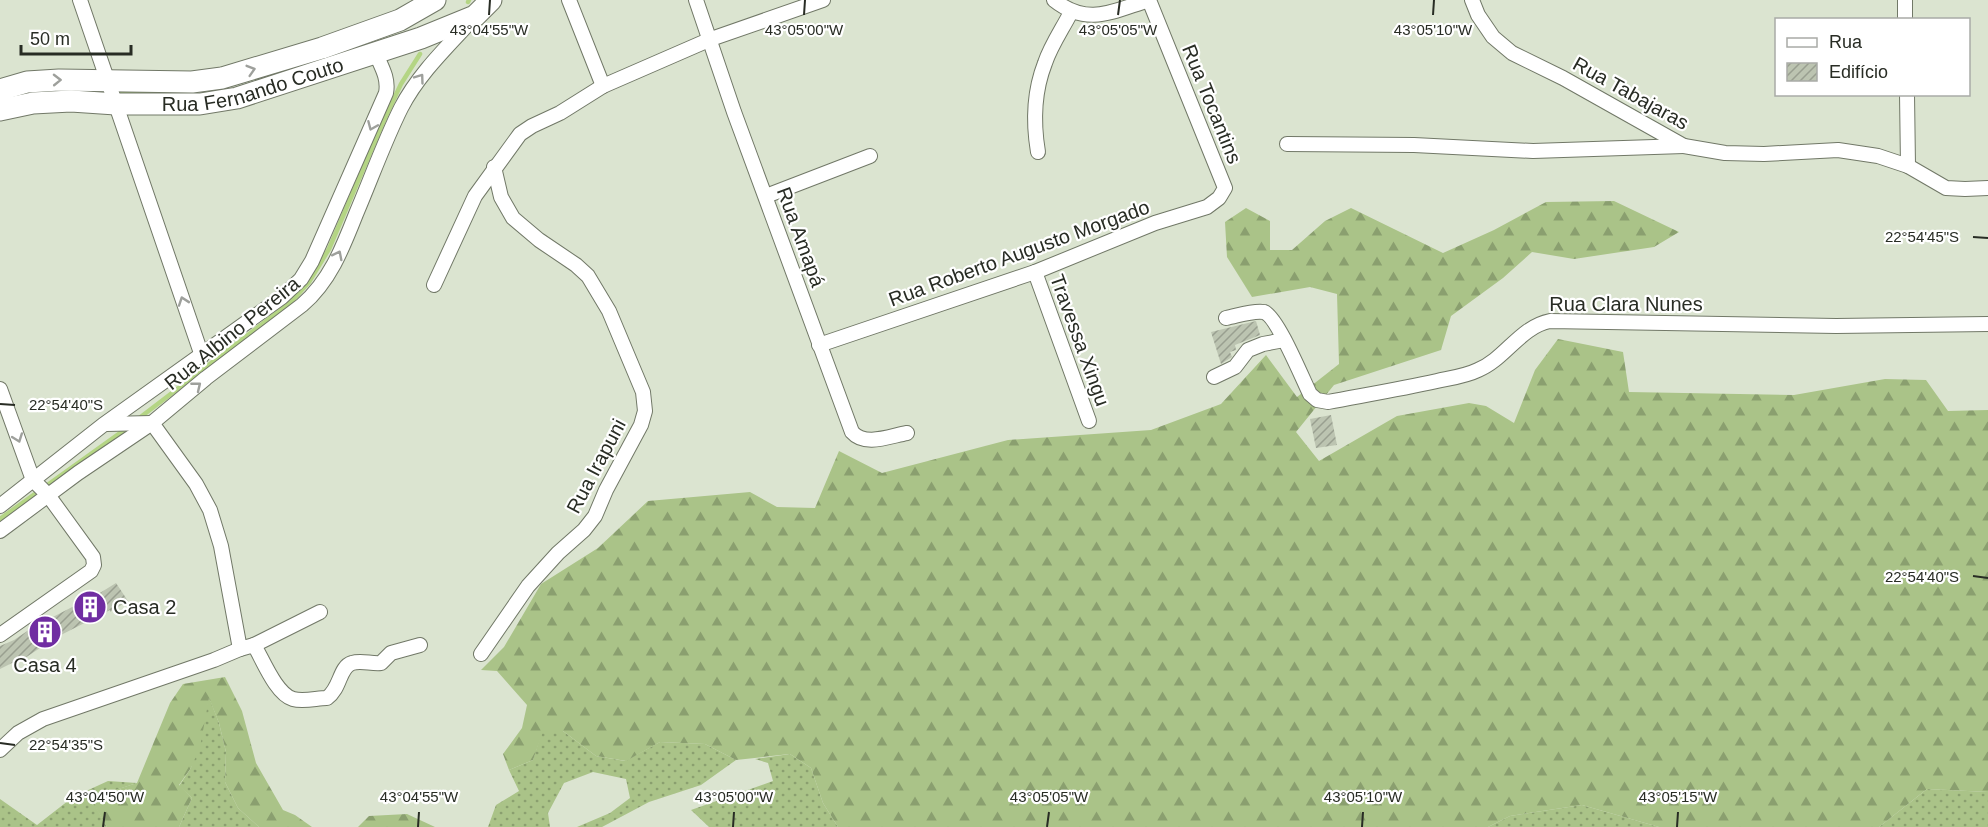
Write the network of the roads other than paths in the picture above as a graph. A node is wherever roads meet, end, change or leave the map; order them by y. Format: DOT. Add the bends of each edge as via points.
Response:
graph roads {
  1 [pos="80,0"];
  2 [pos="435,0"];
  3 [pos="491,0"];
  4 [pos="569,0"];
  5 [pos="696,0"];
  6 [pos="823,0"];
  7 [pos="1054,0"];
  8 [pos="1149,0"];
  9 [pos="1472,0"];
  10 [pos="1905,0"];
  11 [pos="1071,12"];
  12 [pos="475,16"];
  13 [pos="1905,18"];
  14 [pos="711,39"];
  15 [pos="375,52"];
  16 [pos="603,86"];
  17 [pos="0,90"];
  18 [pos="113,93"];
  19 [pos="1906,96"];
  20 [pos="0,110"];
  21 [pos="1287,144"];
  22 [pos="1684,146"];
  23 [pos="1038,152"];
  24 [pos="870,156"];
  25 [pos="1908,166"];
  26 [pos="494,167"];
  27 [pos="1226,188"];
  28 [pos="1988,188"];
  29 [pos="766,196"];
  30 [pos="1035,272"];
  31 [pos="434,285"];
  32 [pos="1226,318"];
  33 [pos="1988,324"];
  34 [pos="1284,340"];
  35 [pos="819,345"];
  36 [pos="202,356"];
  37 [pos="1214,377"];
  38 [pos="0,389"];
  39 [pos="1089,421"];
  40 [pos="146,423"];
  41 [pos="104,425"];
  42 [pos="907,433"];
  43 [pos="41,488"];
  44 [pos="0,506"];
  45 [pos="0,531"];
  46 [pos="320,612"];
  47 [pos="0,635"];
  48 [pos="254,645"];
  49 [pos="420,645"];
  50 [pos="240,649"];
  51 [pos="481,654"];
  52 [pos="0,750"];
  1 -- 18 [label="street"];
  18 -- 2 [label="main road, Rua Fernando Couto, one-way" via="222,78 400,20"];
  3 -- 12 [label="main road, Rua Fernando Couto"];
  4 -- 16 [label="street"];
  5 -- 14 [label="street, Rua Amapá"];
  6 -- 14 [label="street"];
  7 -- 11 [label="street"];
  8 -- 11 [label="street" via="1100,15"];
  8 -- 27 [label="street, Rua Tocantins"];
  9 -- 22 [label="street, Rua Tabajaras" via="1493,37 1512,53"];
  10 -- 13 [label="street"];
  11 -- 23 [label="street" via="1045,62 1038,87 1034,127"];
  12 -- 15 [label="main road, Rua Fernando Couto"];
  40 -- 12 [label="street, Rua Albino Pereira, one-way" via="317,291 344,244 402,106 419,78"];
  14 -- 16 [label="street"];
  14 -- 29 [label="street, Rua Amapá"];
  15 -- 18 [label="main road, Rua Fernando Couto" via="237,98 200,104"];
  15 -- 36 [label="street, Rua Albino Pereira, one-way" via="386,77 386,93 312,261 301,279 282,297"];
  16 -- 26 [label="street" via="520,134"];
  17 -- 18 [label="main road, Rua Fernando Couto, one-way" via="27,82 59,80"];
  18 -- 20 [label="main road, Rua Fernando Couto"];
  36 -- 18 [label="street, one-way"];
  19 -- 25 [label="street"];
  21 -- 22 [label="street" via="1533,151"];
  22 -- 25 [label="street, Rua Tabajaras" via="1725,153 1838,150 1878,156"];
  24 -- 29 [label="street"];
  25 -- 28 [label="street, Rua Tabajaras" via="1946,188"];
  26 -- 31 [label="street" via="475,196"];
  26 -- 51 [label="street, Rua Irapuni" via="501,197 513,218 588,276 609,311 644,392 645,411 595,516 528,586"];
  27 -- 30 [label="street, Rua Roberto Augusto Morgado" via="1207,207 1155,223"];
  29 -- 35 [label="street, Rua Amapá"];
  30 -- 35 [label="street, Rua Roberto Augusto Morgado"];
  30 -- 39 [label="street, Travessa Xingu"];
  32 -- 34 [label="street, Rua Clara Nunes" via="1264,312 1271,316"];
  33 -- 34 [label="street, Rua Clara Nunes" via="1836,326 1550,321 1531,328 1491,364 1476,372 1328,402 1310,394"];
  34 -- 37 [label="street" via="1248,350 1234,367"];
  35 -- 42 [label="street, Rua Amapá" via="856,437 868,440"];
  36 -- 41 [label="street, Rua Albino Pereira"];
  38 -- 43 [label="street, one-way"];
  40 -- 41 [label="street"];
  40 -- 43 [label="street, Rua Albino Pereira"];
  40 -- 50 [label="street" via="196,484 210,510 221,546"];
  41 -- 43 [label="street, Rua Albino Pereira"];
  43 -- 44 [label="street, Rua Albino Pereira"];
  43 -- 45 [label="street, Rua Albino Pereira"];
  43 -- 47 [label="street" via="93,557 94,565"];
  46 -- 48 [label="street"];
  48 -- 49 [label="street" via="280,690 299,700 327,698 337,688 348,664 381,663 390,653"];
  48 -- 50 [label="street"];
  50 -- 52 [label="street" via="43,719 18,733"];
}
